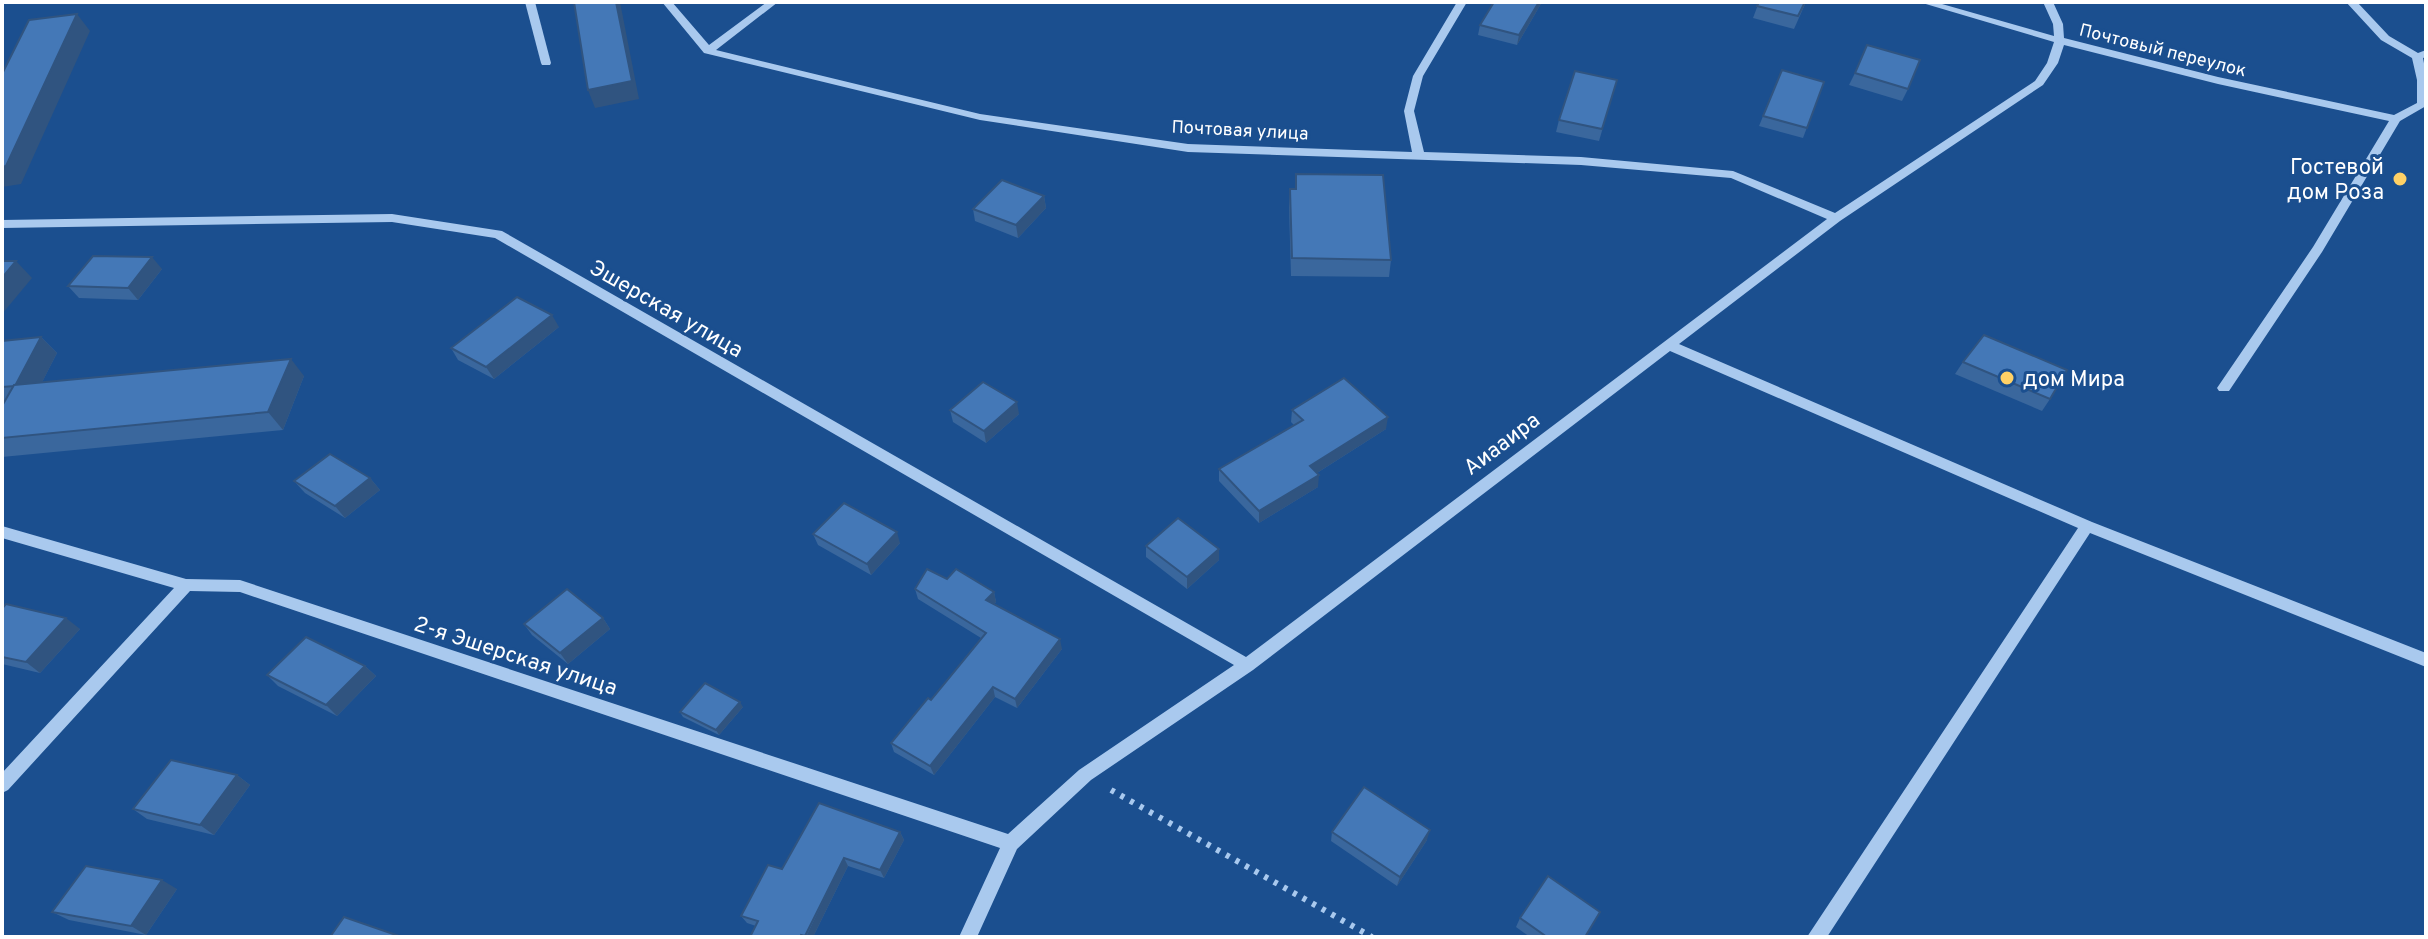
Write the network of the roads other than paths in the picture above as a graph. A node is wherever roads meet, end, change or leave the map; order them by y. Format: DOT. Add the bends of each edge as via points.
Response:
graph roads {
  1 [pos="530,2"];
  2 [pos="667,2"];
  3 [pos="773,2"];
  4 [pos="1462,2"];
  5 [pos="1924,2"];
  6 [pos="2048,2"];
  7 [pos="2351,2"];
  8 [pos="2060,42"];
  9 [pos="708,51"];
  10 [pos="2422,55"];
  11 [pos="546,63"];
  12 [pos="2396,119"];
  13 [pos="1419,156"];
  14 [pos="1836,218"];
  15 [pos="2,224"];
  16 [pos="1667,344"];
  17 [pos="2224,388"];
  18 [pos="2087,526"];
  19 [pos="2,532"];
  20 [pos="186,585"];
  21 [pos="2426,660"];
  22 [pos="1247,665"];
  23 [pos="2,785"];
  24 [pos="1011,843"];
  25 [pos="968,937"];
  26 [pos="1816,937"];
  1 -- 11 [label="street"];
  2 -- 9 [label="street"];
  3 -- 9 [label="street"];
  4 -- 13 [label="street" via="1418,76 1409,111"];
  5 -- 8 [label="street, Почтовый переулок"];
  6 -- 8 [label="street"];
  7 -- 10 [label="street" via="2385,38"];
  8 -- 12 [label="street, Почтовый переулок"];
  8 -- 14 [label="street, Аиааира" via="2056,63 2039,83"];
  9 -- 13 [label="street, Почтовая улица" via="980,117 1070,133 1188,148"];
  10 -- 12 [label="street" via="2422,104"];
  12 -- 17 [label="street" via="2318,249"];
  13 -- 14 [label="street, Почтовая улица" via="1581,161 1733,175"];
  14 -- 16 [label="street, Аиааира"];
  15 -- 22 [label="street, Эшерская улица" via="392,218 498,234"];
  16 -- 18 [label="street"];
  16 -- 22 [label="street, Аиааира"];
  18 -- 21 [label="street"];
  18 -- 26 [label="street"];
  19 -- 20 [label="street, 2-я Эшерская улица"];
  20 -- 23 [label="street"];
  20 -- 24 [label="street, 2-я Эшерская улица" via="240,586"];
  22 -- 24 [label="street, Аиааира" via="1085,775"];
  24 -- 25 [label="street, Аиааира"];
}
